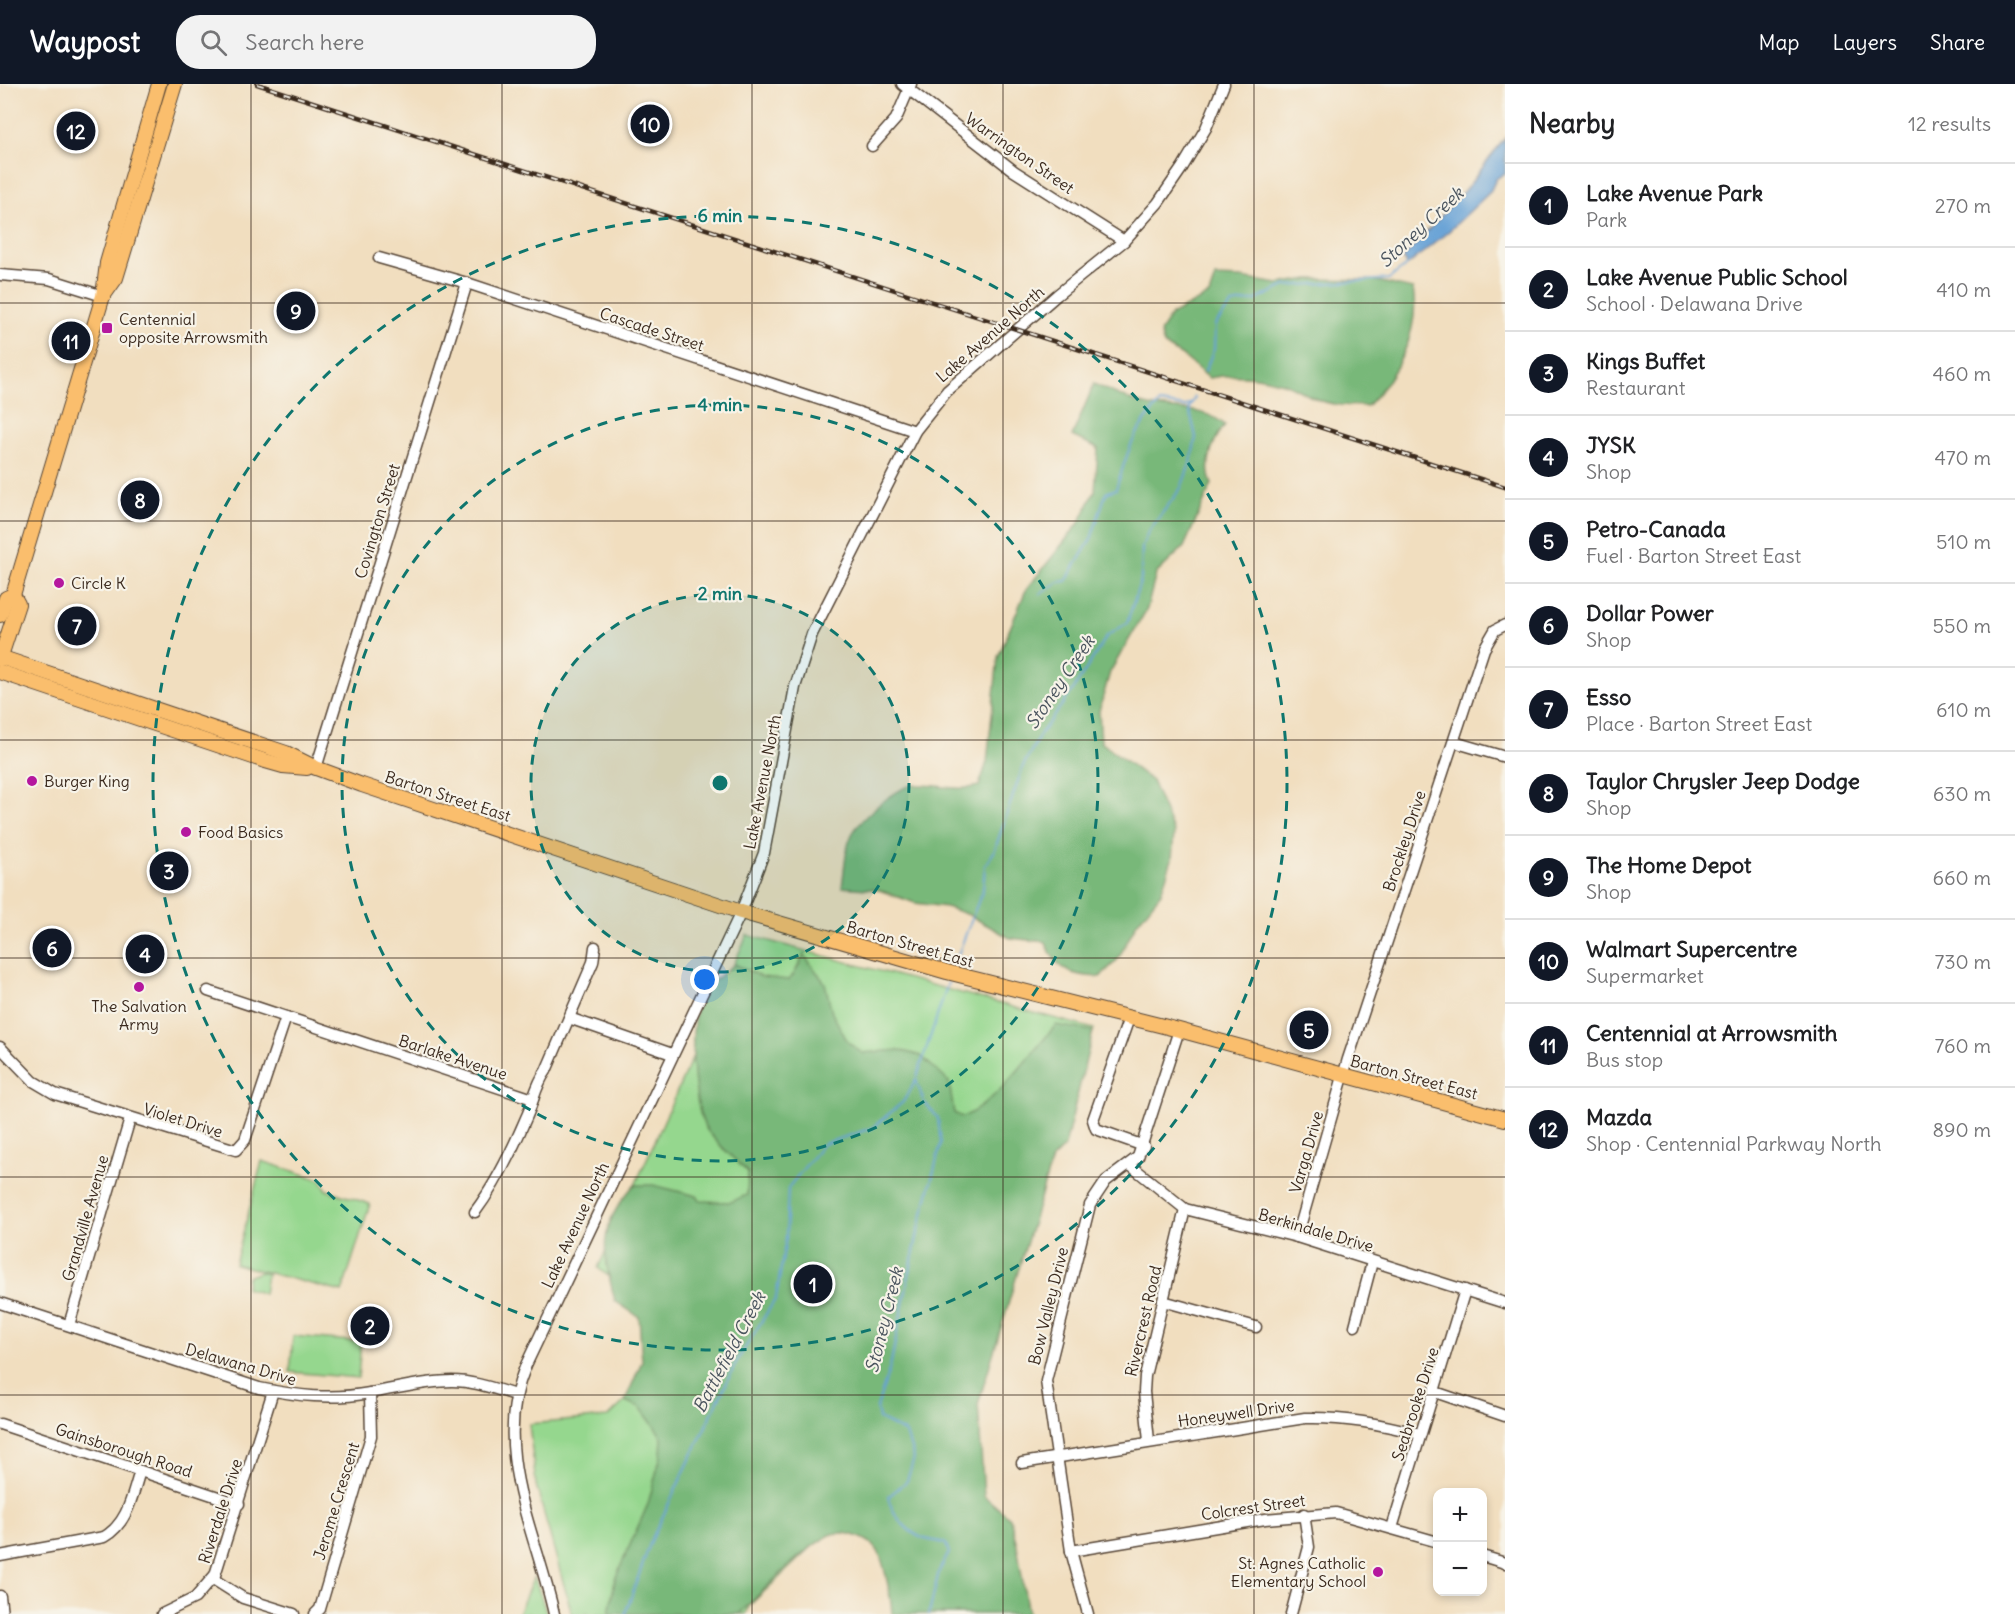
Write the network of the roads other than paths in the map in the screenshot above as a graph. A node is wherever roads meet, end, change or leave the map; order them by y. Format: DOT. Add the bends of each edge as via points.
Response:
graph roads {
  1 [pos="159,84"];
  2 [pos="175,84"];
  3 [pos="1224,84"];
  4 [pos="907,86"];
  5 [pos="872,146"];
  6 [pos="1124,242"];
  7 [pos="379,258"];
  8 [pos="0,275"];
  9 [pos="467,283"];
  10 [pos="103,296"];
  11 [pos="915,431"];
  12 [pos="13,595"];
  13 [pos="0,615"];
  14 [pos="1505,625"];
  15 [pos="0,658"];
  16 [pos="0,672"];
  17 [pos="102,699"];
  18 [pos="1454,742"];
  19 [pos="1505,757"];
  20 [pos="316,768"];
  21 [pos="741,912"];
  22 [pos="595,947"];
  23 [pos="208,991"];
  24 [pos="286,1017"];
  25 [pos="569,1018"];
  26 [pos="1129,1018"];
  27 [pos="1179,1030"];
  28 [pos="0,1047"];
  29 [pos="672,1054"];
  30 [pos="1343,1075"];
  31 [pos="533,1099"];
  32 [pos="130,1119"];
  33 [pos="1505,1119"];
  34 [pos="1144,1146"];
  35 [pos="1130,1165"];
  36 [pos="1185,1209"];
  37 [pos="475,1212"];
  38 [pos="1297,1237"];
  39 [pos="1372,1262"];
  40 [pos="1466,1290"];
  41 [pos="1163,1301"];
  42 [pos="1505,1303"];
  43 [pos="0,1304"];
  44 [pos="69,1325"];
  45 [pos="1355,1326"];
  46 [pos="1256,1327"];
  47 [pos="273,1391"];
  48 [pos="1436,1392"];
  49 [pos="370,1394"];
  50 [pos="516,1395"];
  51 [pos="1505,1416"];
  52 [pos="0,1424"];
  53 [pos="1420,1434"];
  54 [pos="1149,1441"];
  55 [pos="1056,1458"];
  56 [pos="1022,1463"];
  57 [pos="140,1471"];
  58 [pos="239,1504"];
  59 [pos="1304,1514"];
  60 [pos="1392,1528"];
  61 [pos="1433,1541"];
  62 [pos="1071,1551"];
  63 [pos="0,1556"];
  64 [pos="1487,1558"];
  65 [pos="1505,1563"];
  66 [pos="213,1579"];
  67 [pos="0,1596"];
  68 [pos="2,1614"];
  69 [pos="162,1614"];
  70 [pos="294,1614"];
  71 [pos="315,1614"];
  72 [pos="554,1614"];
  73 [pos="1088,1614"];
  74 [pos="1291,1614"];
  1 -- 10 [label="main road" via="107,263"];
  2 -- 10 [label="main road" via="116,278"];
  3 -- 6 [label="street, Lake Avenue North" via="1206,128 1182,168"];
  4 -- 5 [label="street" via="896,119"];
  4 -- 6 [label="street, Warrington Street" via="1014,171"];
  6 -- 11 [label="street, Lake Avenue North" via="946,391"];
  7 -- 9 [label="street, Cascade Street"];
  8 -- 10 [label="street" via="49,279"];
  9 -- 11 [label="street, Cascade Street"];
  9 -- 20 [label="street, Covington Street"];
  10 -- 12 [label="main road"];
  11 -- 21 [label="street, Lake Avenue North" via="812,634 795,687 764,853"];
  12 -- 13 [label="main road" via="6,598"];
  12 -- 15 [label="main road" via="18,604"];
  14 -- 18 [label="street, Brockley Drive" via="1495,630 1485,649"];
  15 -- 17 [label="main road, Barton Street East"];
  16 -- 17 [label="main road, Barton Street East"];
  17 -- 20 [label="main road, Barton Street East" via="286,753"];
  18 -- 19 [label="street"];
  18 -- 30 [label="street, Brockley Drive"];
  20 -- 21 [label="main road, Barton Street East"];
  21 -- 26 [label="main road, Barton Street East" via="947,972"];
  21 -- 29 [label="street, Lake Avenue North"];
  22 -- 25 [label="street" via="593,962"];
  23 -- 24 [label="street, Barlake Avenue"];
  24 -- 31 [label="street, Barlake Avenue"];
  24 -- 32 [label="street, Violet Drive" via="240,1147 230,1150"];
  25 -- 29 [label="street"];
  25 -- 31 [label="street"];
  26 -- 27 [label="main road, Barton Street East"];
  26 -- 34 [label="street" via="1093,1120 1095,1129"];
  27 -- 30 [label="main road, Barton Street East"];
  27 -- 34 [label="street, Bow Valley Drive"];
  28 -- 32 [label="street, Violet Drive" via="44,1089"];
  29 -- 50 [label="street, Lake Avenue North" via="526,1365"];
  30 -- 33 [label="main road, Barton Street East"];
  30 -- 38 [label="street, Varga Drive"];
  31 -- 37 [label="street" via="524,1125"];
  32 -- 44 [label="street, Grandville Avenue"];
  34 -- 35 [label="street, Bow Valley Drive"];
  35 -- 36 [label="street, Berkindale Drive"];
  35 -- 55 [label="street, Bow Valley Drive" via="1106,1181 1090,1205 1050,1357 1046,1381"];
  36 -- 38 [label="street, Berkindale Drive"];
  36 -- 41 [label="street, Rivercrest Road"];
  38 -- 39 [label="street, Berkindale Drive"];
  39 -- 40 [label="street, Berkindale Drive"];
  39 -- 45 [label="street"];
  40 -- 42 [label="street, Berkindale Drive"];
  40 -- 48 [label="street, Seabrooke Drive"];
  41 -- 46 [label="street"];
  41 -- 54 [label="street, Rivercrest Road" via="1145,1376"];
  43 -- 44 [label="street, Delawana Drive"];
  44 -- 47 [label="street, Delawana Drive"];
  47 -- 49 [label="street, Delawana Drive" via="321,1398"];
  47 -- 58 [label="street, Riverdale Drive"];
  48 -- 51 [label="street"];
  48 -- 53 [label="street, Seabrooke Drive"];
  49 -- 50 [label="street, Delawana Drive" via="433,1381 455,1381"];
  49 -- 71 [label="street, Jerome Crescent" via="371,1436 320,1609"];
  50 -- 72 [label="street, Lake Avenue North" via="512,1432 515,1474"];
  52 -- 57 [label="street, Gainsborough Road"];
  53 -- 54 [label="street, Honeywell Drive" via="1337,1417 1305,1418"];
  53 -- 60 [label="street, Seabrooke Drive"];
  54 -- 55 [label="street, Honeywell Drive"];
  55 -- 56 [label="street, Honeywell Drive"];
  55 -- 62 [label="street, Bow Valley Drive"];
  57 -- 58 [label="street, Gainsborough Road"];
  57 -- 63 [label="street" via="123,1522 104,1537"];
  58 -- 66 [label="street, Riverdale Drive"];
  59 -- 60 [label="street, Colcrest Street" via="1336,1513"];
  59 -- 62 [label="street, Colcrest Street"];
  59 -- 74 [label="street" via="1309,1547"];
  60 -- 61 [label="street, Colcrest Street"];
  62 -- 73 [label="street, Bow Valley Drive"];
  64 -- 65 [label="street"];
  66 -- 69 [label="street, Riverdale Drive" via="195,1598"];
  66 -- 70 [label="street" via="243,1598"];
  67 -- 68 [label="street"];
}
